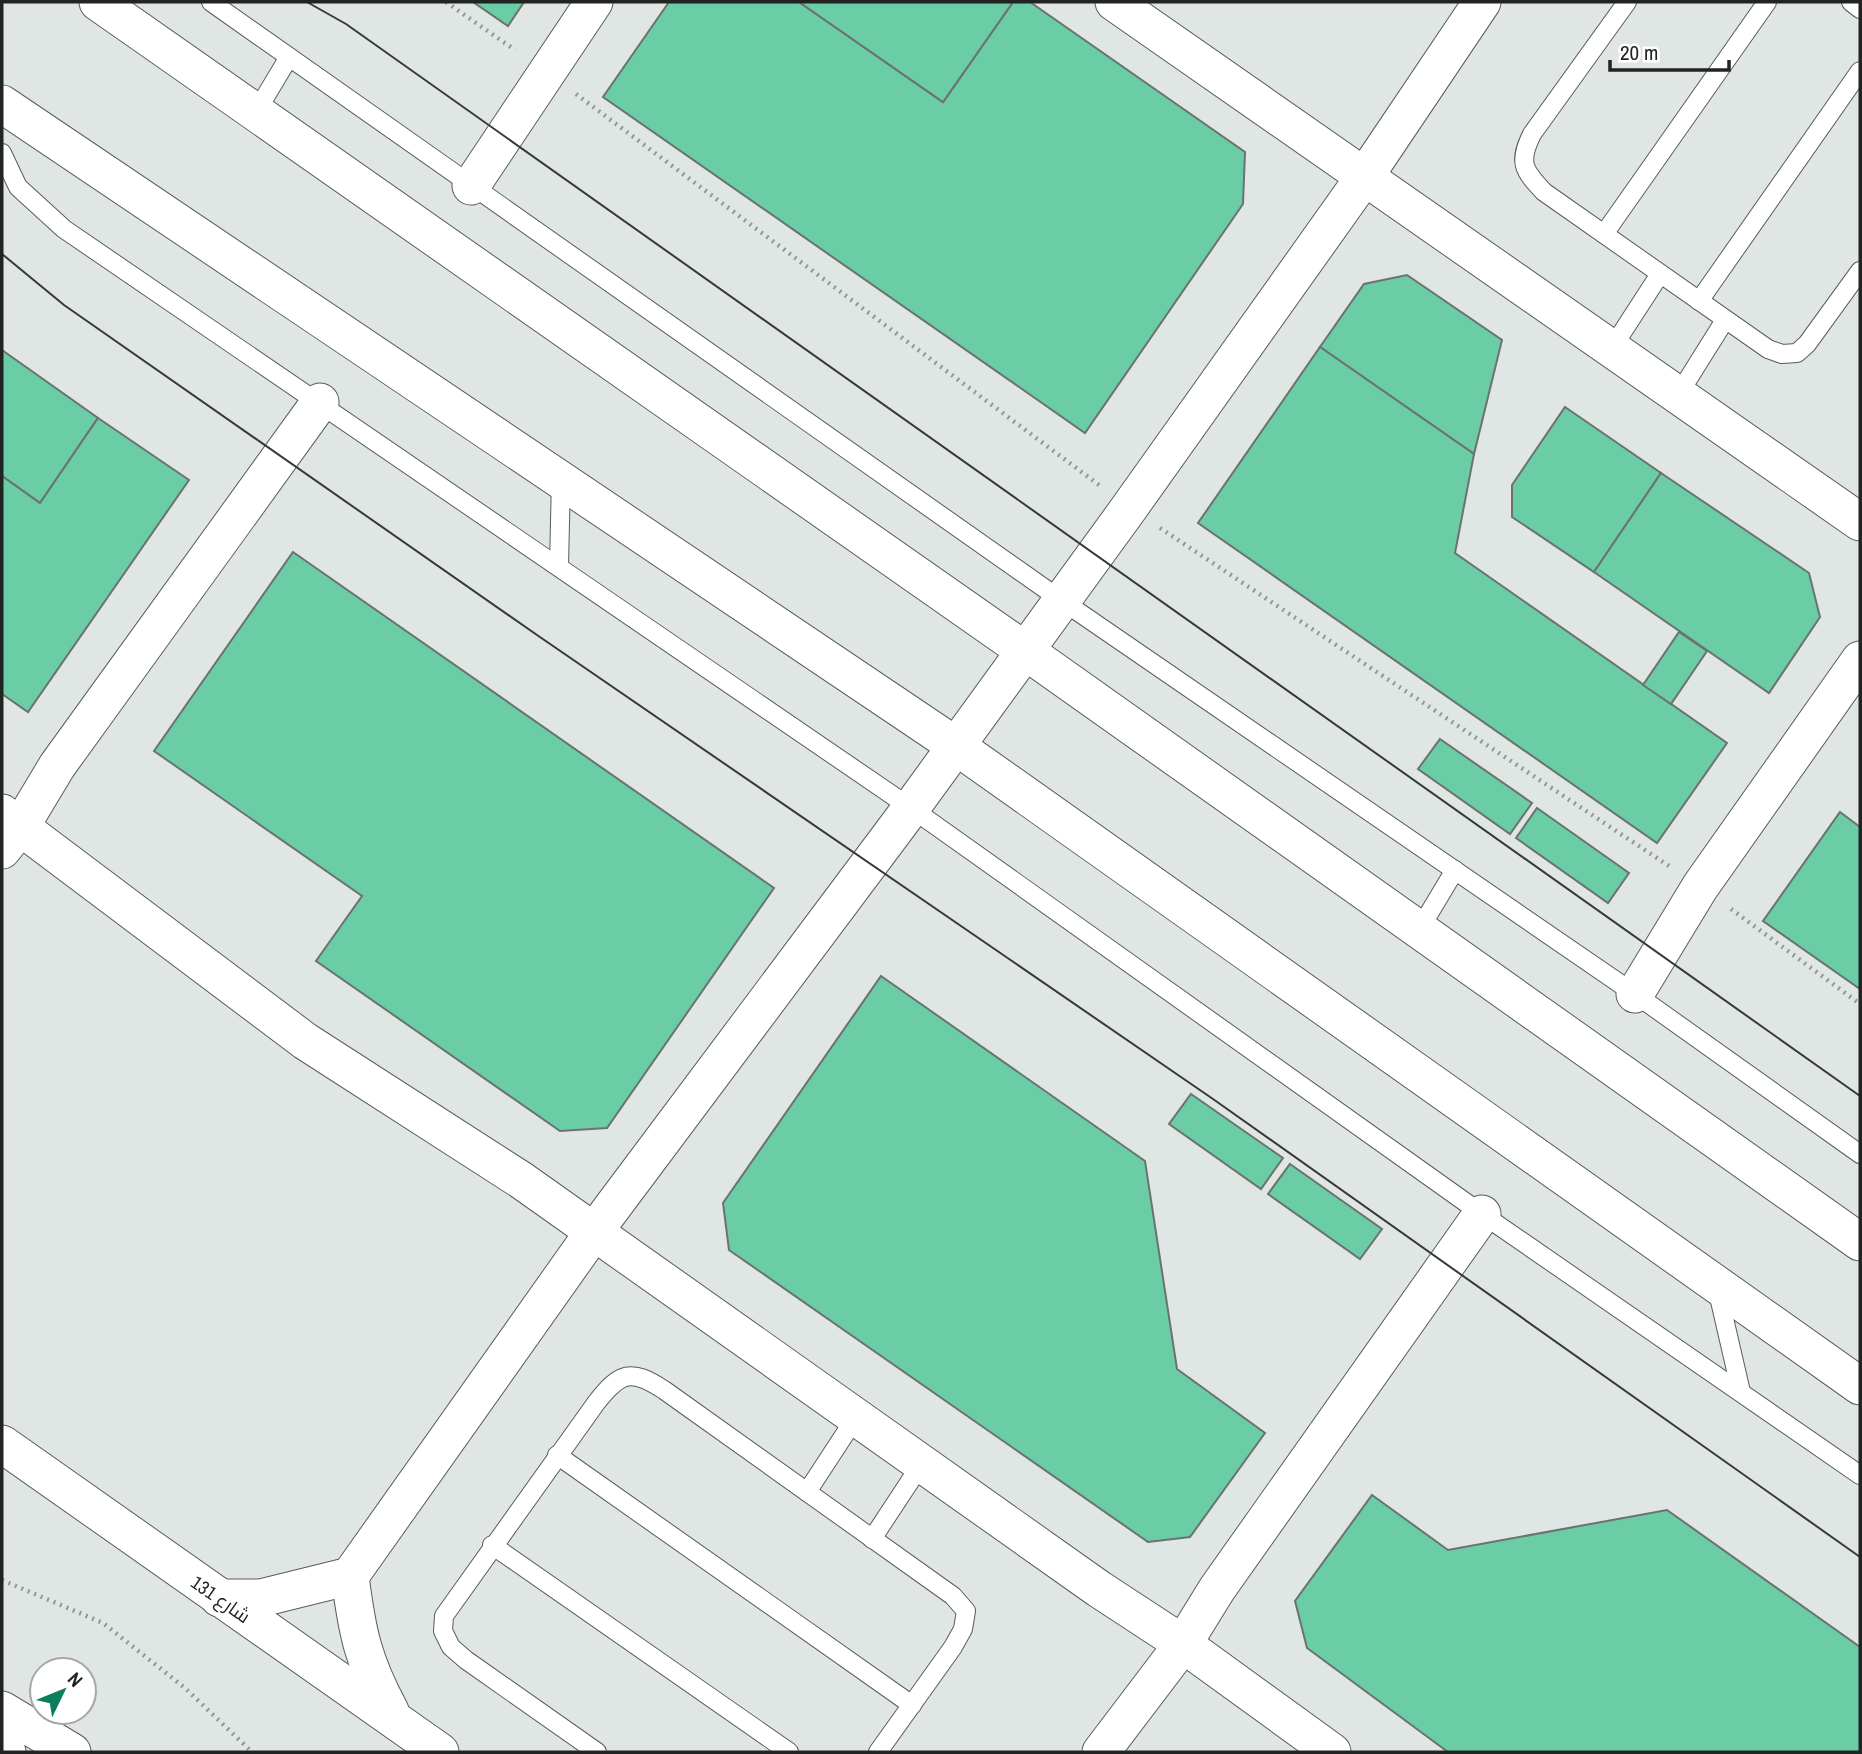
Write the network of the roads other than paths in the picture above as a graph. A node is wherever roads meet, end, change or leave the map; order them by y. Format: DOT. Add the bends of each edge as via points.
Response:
graph roads {
  1 [pos="98,2"];
  2 [pos="211,2"];
  3 [pos="594,2"];
  4 [pos="1114,2"];
  5 [pos="1482,2"];
  6 [pos="1627,2"];
  7 [pos="1767,2"];
  8 [pos="1850,2"];
  9 [pos="1860,9"];
  10 [pos="289,57"];
  11 [pos="1860,71"];
  12 [pos="2,104"];
  13 [pos="256,112"];
  14 [pos="2,153"];
  15 [pos="1365,176"];
  16 [pos="471,187"];
  17 [pos="1604,234"];
  18 [pos="1860,271"];
  19 [pos="1660,274"];
  20 [pos="1699,301"];
  21 [pos="1725,320"];
  22 [pos="1612,348"];
  23 [pos="1678,395"];
  24 [pos="320,402"];
  25 [pos="561,478"];
  26 [pos="1860,522"];
  27 [pos="559,566"];
  28 [pos="1061,600"];
  29 [pos="1024,650"];
  30 [pos="1860,660"];
  31 [pos="956,746"];
  32 [pos="911,808"];
  33 [pos="8,830"];
  34 [pos="1455,870"];
  35 [pos="1419,930"];
  36 [pos="1635,995"];
  37 [pos="1860,1154"];
  38 [pos="1482,1214"];
  39 [pos="593,1233"];
  40 [pos="1860,1242"];
  41 [pos="1716,1285"];
  42 [pos="1860,1385"];
  43 [pos="1741,1392"];
  44 [pos="856,1417"];
  45 [pos="2,1444"];
  46 [pos="557,1455"];
  47 [pos="922,1463"];
  48 [pos="1860,1475"];
  49 [pos="807,1492"];
  50 [pos="872,1539"];
  51 [pos="492,1545"];
  52 [pos="350,1576"];
  53 [pos="219,1598"];
  54 [pos="1183,1644"];
  55 [pos="912,1705"];
  56 [pos="2,1710"];
  57 [pos="393,1718"];
  58 [pos="2,1748"];
  59 [pos="7,1752"];
  60 [pos="72,1752"];
  61 [pos="440,1752"];
  62 [pos="597,1752"];
  63 [pos="789,1752"];
  64 [pos="878,1752"];
  65 [pos="1101,1752"];
  66 [pos="1332,1752"];
  1 -- 13 [label="street"];
  2 -- 10 [label="lane"];
  3 -- 16 [label="street"];
  4 -- 15 [label="street"];
  5 -- 15 [label="street"];
  6 -- 17 [label="lane" via="1523,152 1524,166 1544,192"];
  7 -- 17 [label="lane"];
  8 -- 9 [label="lane"];
  10 -- 13 [label="lane"];
  10 -- 16 [label="lane"];
  11 -- 20 [label="lane"];
  12 -- 25 [label="street"];
  13 -- 29 [label="street"];
  14 -- 24 [label="lane" via="18,187 48,217"];
  15 -- 22 [label="street"];
  15 -- 28 [label="street"];
  16 -- 28 [label="lane"];
  17 -- 19 [label="lane"];
  18 -- 21 [label="lane" via="1797,353 1768,349"];
  19 -- 20 [label="lane"];
  19 -- 22 [label="lane"];
  20 -- 21 [label="lane"];
  21 -- 23 [label="lane"];
  22 -- 23 [label="street"];
  23 -- 26 [label="street"];
  24 -- 27 [label="lane"];
  24 -- 33 [label="street"];
  25 -- 27 [label="lane"];
  25 -- 31 [label="street"];
  27 -- 32 [label="lane"];
  28 -- 29 [label="street"];
  28 -- 34 [label="lane"];
  29 -- 31 [label="street"];
  29 -- 35 [label="street"];
  30 -- 36 [label="street" via="1700,887"];
  31 -- 32 [label="street"];
  31 -- 41 [label="street"];
  32 -- 38 [label="lane"];
  32 -- 39 [label="street"];
  33 -- 39 [label="street" via="305,1041 521,1180"];
  34 -- 35 [label="lane"];
  34 -- 36 [label="lane"];
  35 -- 40 [label="street"];
  36 -- 37 [label="lane"];
  38 -- 43 [label="lane"];
  38 -- 54 [label="street"];
  39 -- 44 [label="street"];
  39 -- 52 [label="street"];
  41 -- 42 [label="street"];
  41 -- 43 [label="lane"];
  43 -- 48 [label="lane"];
  44 -- 47 [label="street"];
  44 -- 49 [label="lane"];
  45 -- 53 [label="street, شارع 131"];
  46 -- 49 [label="lane" via="611,1384 625,1376 643,1376"];
  46 -- 51 [label="lane"];
  46 -- 55 [label="lane"];
  47 -- 50 [label="lane"];
  47 -- 54 [label="street"];
  49 -- 50 [label="lane"];
  50 -- 55 [label="lane" via="953,1596 966,1611 953,1647"];
  51 -- 62 [label="lane" via="444,1616 443,1630 451,1647"];
  51 -- 63 [label="lane"];
  52 -- 53 [label="street" via="261,1598"];
  52 -- 57 [label="street" via="367,1670"];
  53 -- 57 [label="street, شارع 131"];
  54 -- 65 [label="street"];
  54 -- 66 [label="street"];
  55 -- 64 [label="lane"];
  56 -- 60 [label="street"];
  57 -- 61 [label="street, شارع 131"];
  58 -- 59 [label="street"];
}
